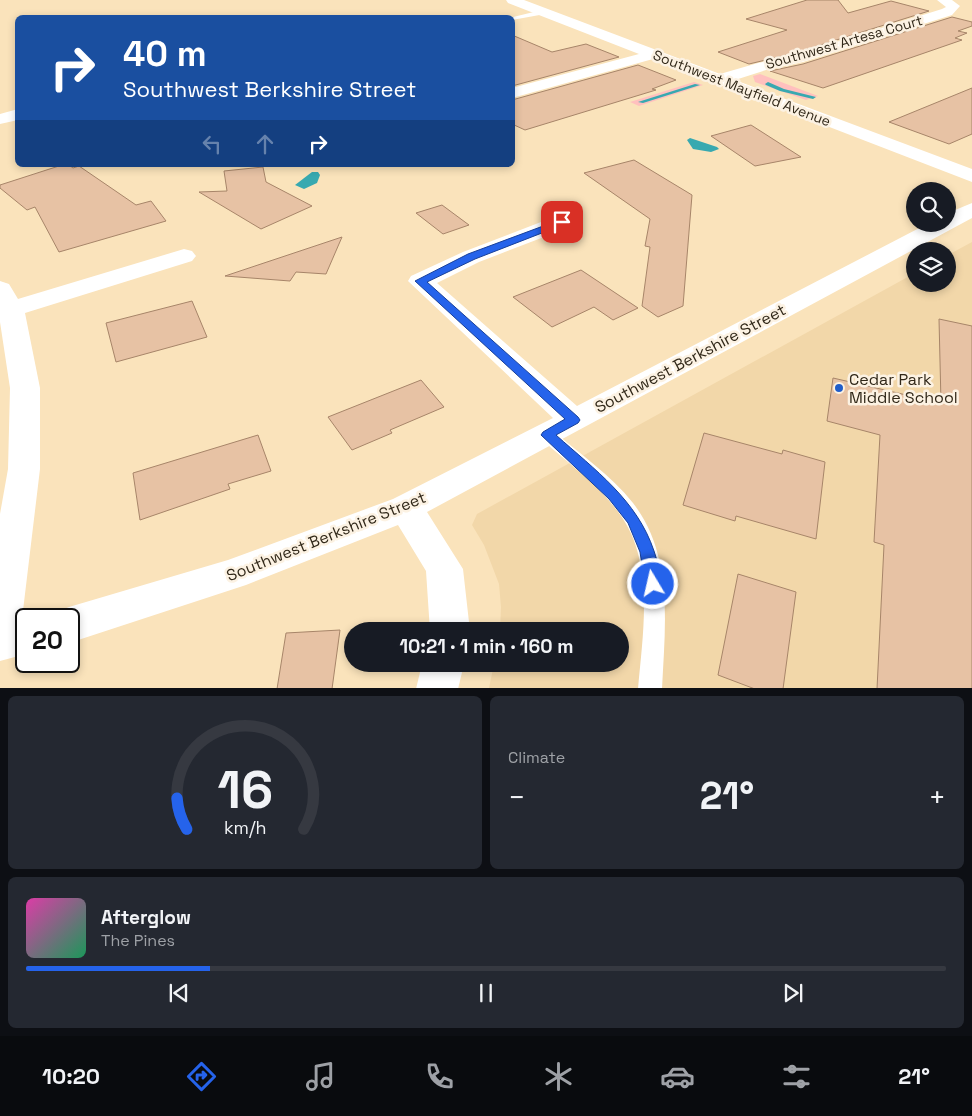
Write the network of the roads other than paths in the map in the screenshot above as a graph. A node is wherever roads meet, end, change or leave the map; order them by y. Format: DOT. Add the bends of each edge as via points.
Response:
graph roads {
  1 [pos="512,0"];
  2 [pos="943,0"];
  3 [pos="542,12"];
  4 [pos="515,17"];
  5 [pos="654,54"];
  6 [pos="720,79"];
  7 [pos="515,92"];
  8 [pos="15,115"];
  9 [pos="0,119"];
  10 [pos="972,176"];
  11 [pos="972,209"];
  12 [pos="956,218"];
  13 [pos="562,222"];
  14 [pos="929,232"];
  15 [pos="184,256"];
  16 [pos="6,299"];
  17 [pos="561,427"];
  18 [pos="405,508"];
  19 [pos="80,621"];
  20 [pos="449,622"];
  21 [pos="0,636"];
  22 [pos="15,639"];
  23 [pos="0,643"];
  24 [pos="441,672"];
  25 [pos="437,688"];
  26 [pos="650,688"];
  1 -- 3 [label="street, Southwest Mayfield Avenue"];
  2 -- 6 [label="street, Southwest Artesa Court" via="954,6 947,12 807,56"];
  3 -- 4 [label="lane"];
  3 -- 5 [label="street, Southwest Mayfield Avenue"];
  5 -- 6 [label="street, Southwest Mayfield Avenue"];
  5 -- 7 [label="street"];
  6 -- 10 [label="street, Southwest Mayfield Avenue"];
  8 -- 9 [label="street"];
  11 -- 12 [label="street"];
  13 -- 17 [label="street" via="472,256 420,281"];
  14 -- 17 [label="street, Southwest Berkshire Street"];
  15 -- 16 [label="street"];
  16 -- 21 [label="street" via="25,388 24,469"];
  17 -- 18 [label="street, Southwest Berkshire Street"];
  17 -- 26 [label="lane" via="634,520 647,552 653,584 654,629"];
  18 -- 19 [label="street, Southwest Berkshire Street" via="233,574"];
  18 -- 20 [label="street" via="444,569"];
  22 -- 23 [label="street"];
  24 -- 25 [label="street"];
}
